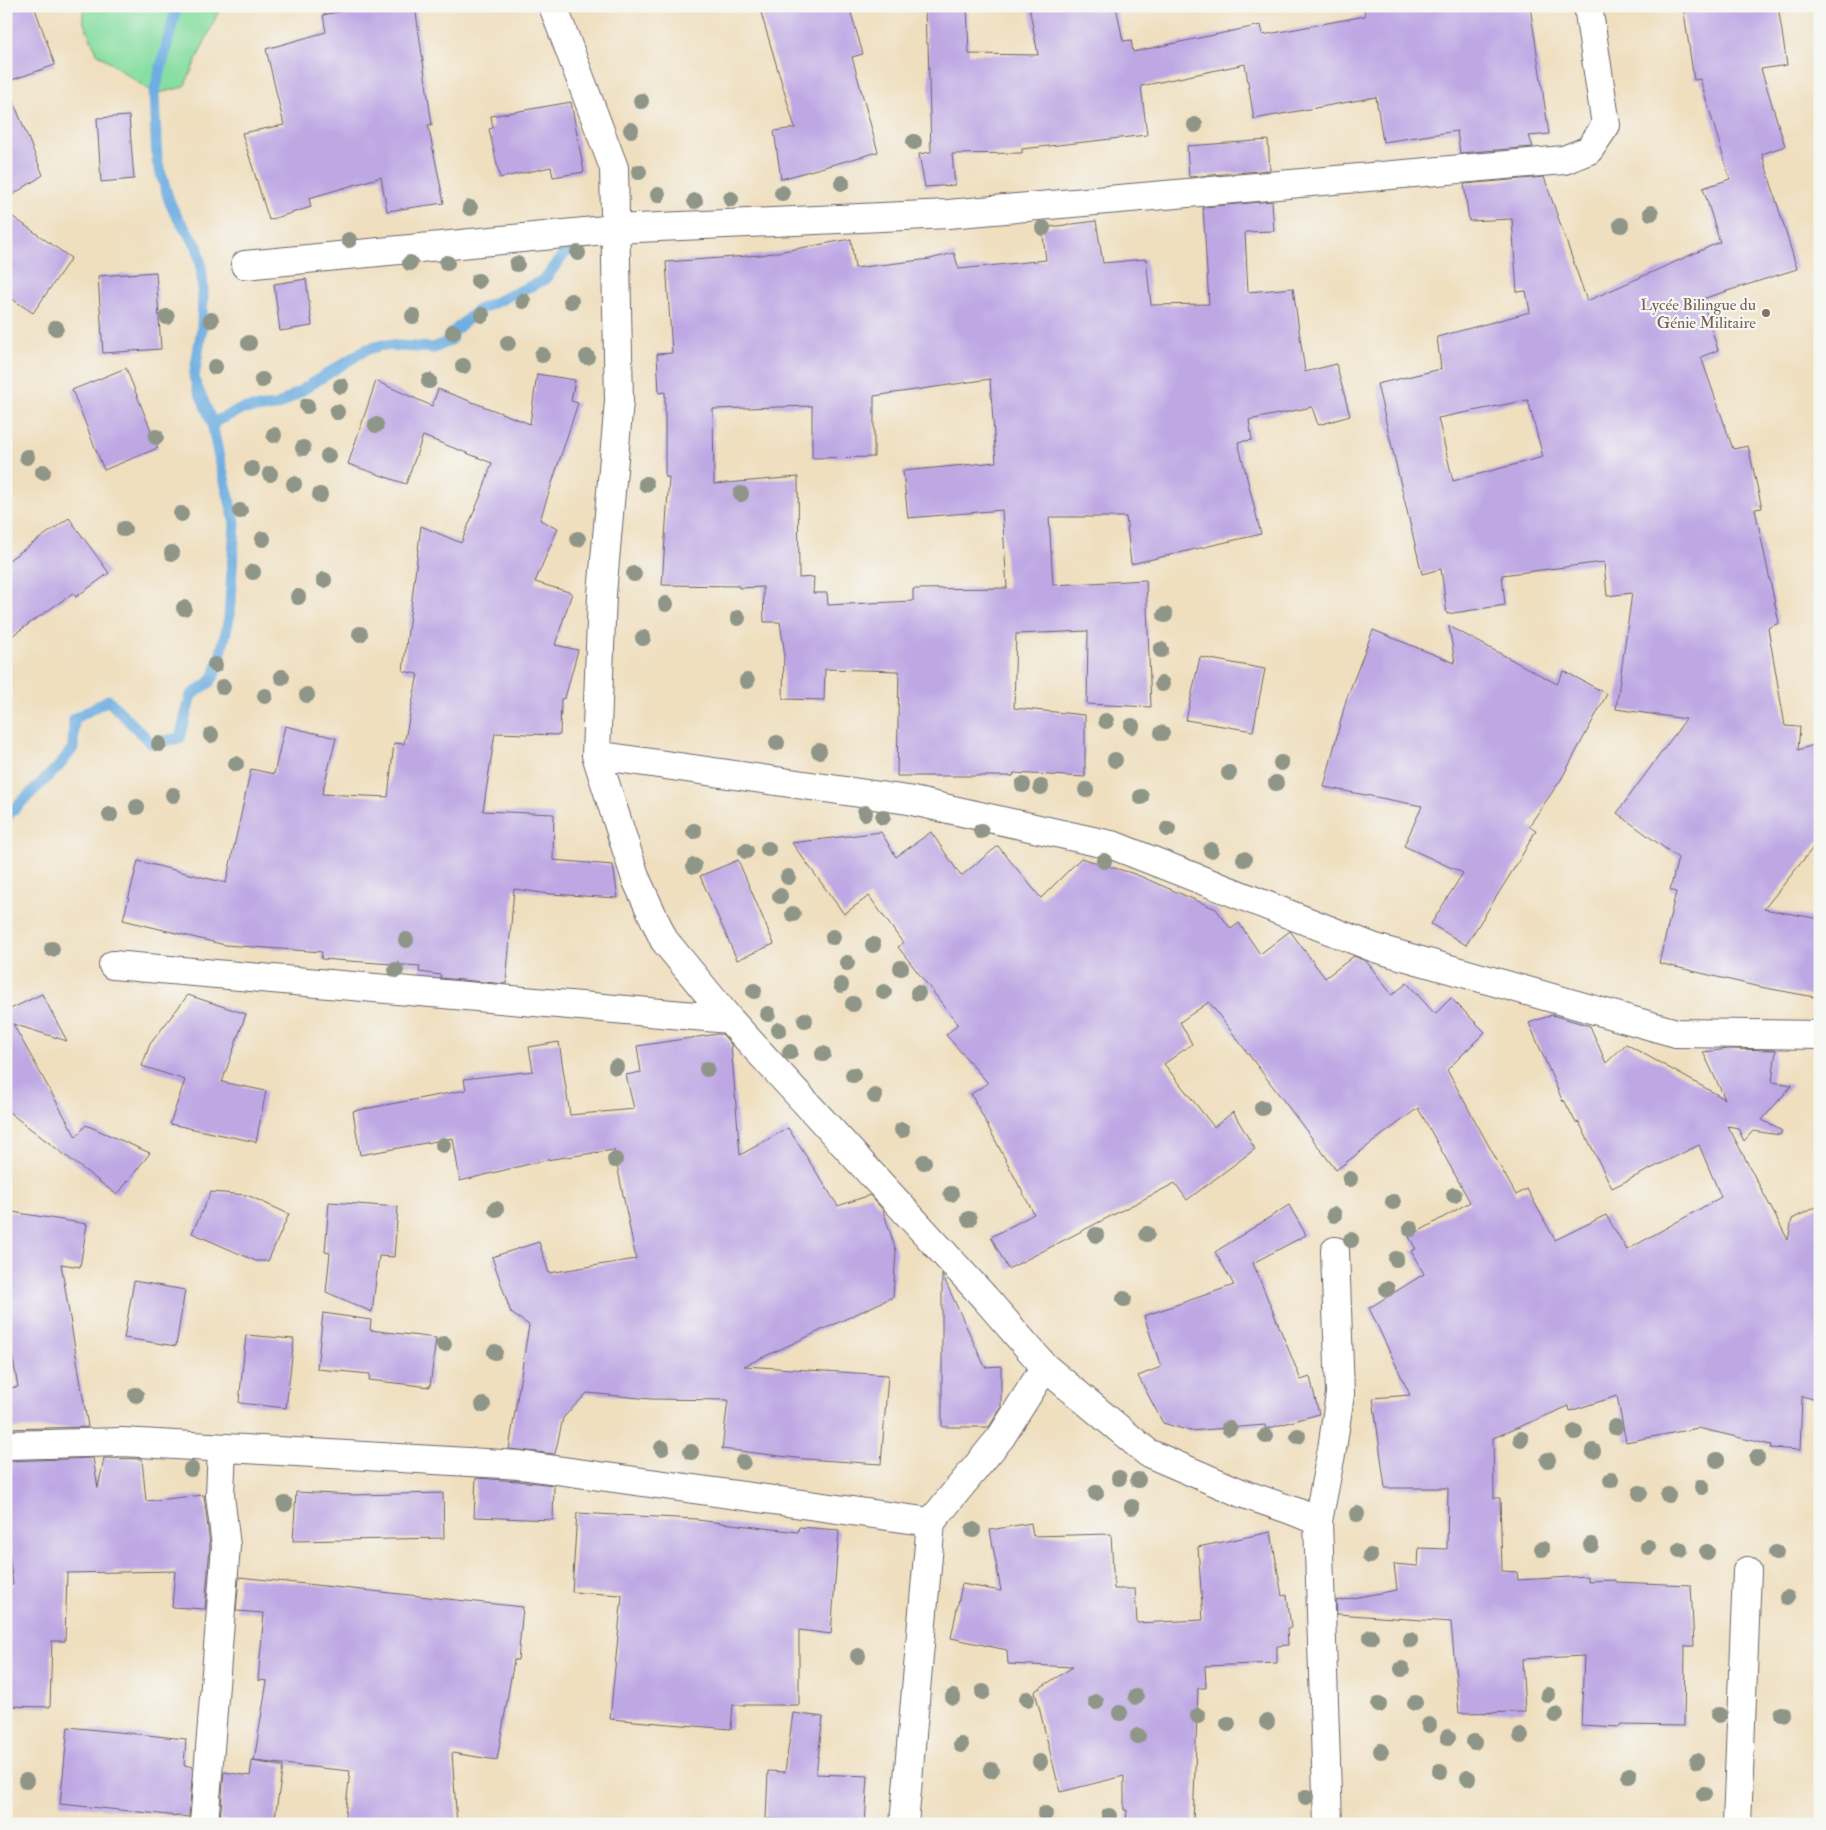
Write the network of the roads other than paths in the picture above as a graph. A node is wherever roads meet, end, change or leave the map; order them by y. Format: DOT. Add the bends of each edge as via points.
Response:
graph roads {
  1 [pos="553,6"];
  2 [pos="1588,6"];
  3 [pos="615,228"];
  4 [pos="245,265"];
  5 [pos="596,756"];
  6 [pos="113,965"];
  7 [pos="729,1020"];
  8 [pos="1820,1035"];
  9 [pos="1335,1251"];
  10 [pos="1045,1367"];
  11 [pos="6,1445"];
  12 [pos="222,1448"];
  13 [pos="1318,1521"];
  14 [pos="931,1522"];
  15 [pos="1746,1571"];
  16 [pos="204,1824"];
  17 [pos="904,1824"];
  18 [pos="1328,1824"];
  19 [pos="1737,1824"];
  1 -- 3 [label="street" via="614,168"];
  2 -- 3 [label="street" via="1606,125 1589,150 1564,160 948,214"];
  3 -- 4 [label="street"];
  3 -- 5 [label="street" via="619,401 602,594"];
  5 -- 7 [label="street" via="636,879 664,940"];
  5 -- 8 [label="street" via="908,800 1115,846 1375,948 1676,1033"];
  6 -- 7 [label="street"];
  7 -- 10 [label="street"];
  9 -- 13 [label="street" via="1340,1394"];
  10 -- 13 [label="street" via="1148,1453"];
  10 -- 14 [label="street" via="1001,1437"];
  11 -- 12 [label="street" via="123,1442"];
  12 -- 14 [label="street" via="520,1465"];
  12 -- 16 [label="street" via="220,1495 226,1546"];
  13 -- 18 [label="street"];
  14 -- 17 [label="street"];
  15 -- 19 [label="street"];
}
